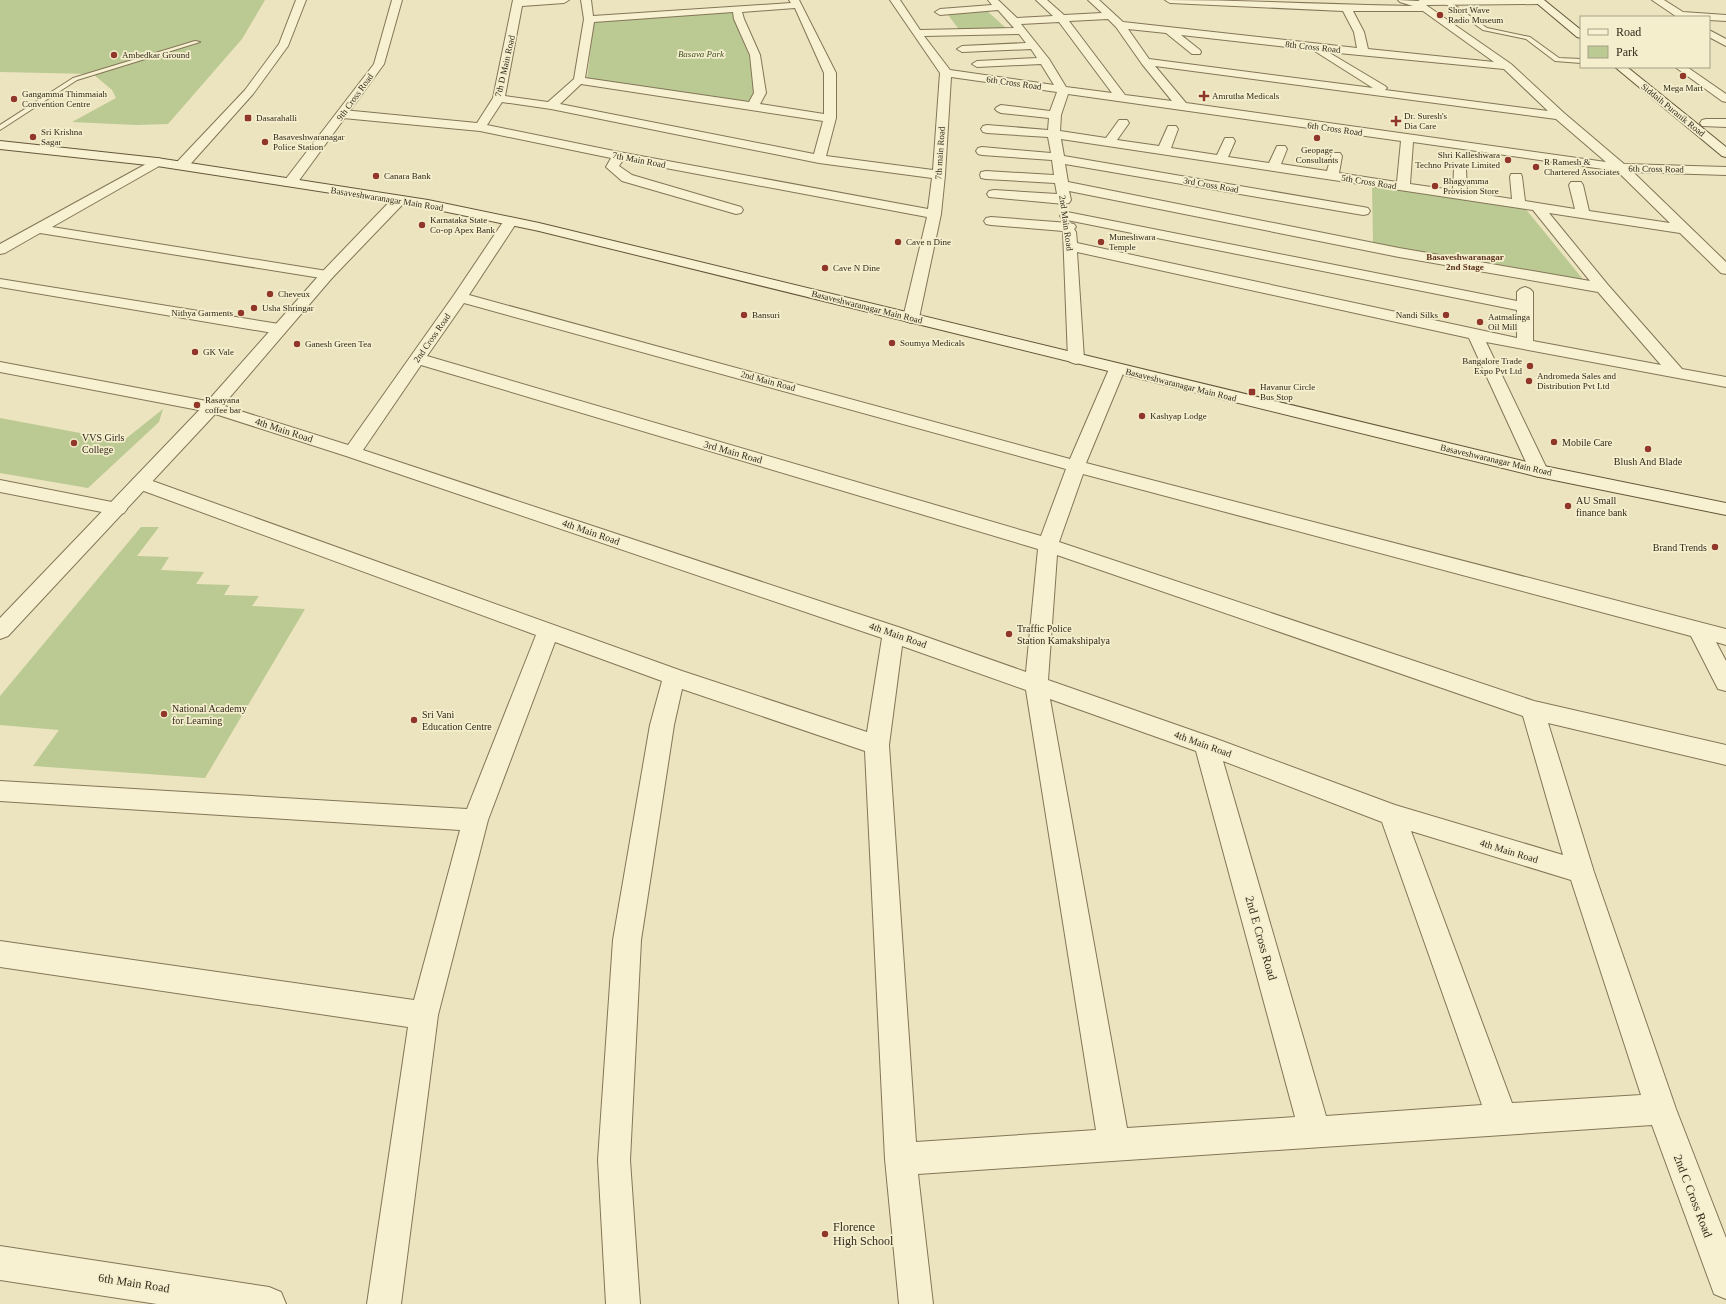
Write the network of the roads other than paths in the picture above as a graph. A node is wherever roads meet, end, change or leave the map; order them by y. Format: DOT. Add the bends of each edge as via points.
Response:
graph roads {
  1 [pos="301,0"];
  2 [pos="397,0"];
  3 [pos="564,0"];
  4 [pos="586,0"];
  5 [pos="895,0"];
  6 [pos="1041,0"];
  7 [pos="1092,0"];
  8 [pos="1403,0"];
  9 [pos="1443,0"];
  10 [pos="1538,0"];
  11 [pos="1657,0"];
  12 [pos="518,2"];
  13 [pos="796,2"];
  14 [pos="996,3"];
  15 [pos="1171,3"];
  16 [pos="1423,7"];
  17 [pos="737,9"];
  18 [pos="940,12"];
  19 [pos="1349,12"];
  20 [pos="1110,16"];
  21 [pos="1683,16"];
  22 [pos="1710,17"];
  23 [pos="1726,18"];
  24 [pos="589,19"];
  25 [pos="1062,19"];
  26 [pos="1374,19"];
  27 [pos="1014,21"];
  28 [pos="1428,22"];
  29 [pos="1444,22"];
  30 [pos="1120,25"];
  31 [pos="1168,30"];
  32 [pos="1021,31"];
  33 [pos="917,33"];
  34 [pos="1580,34"];
  35 [pos="1710,34"];
  36 [pos="1710,39"];
  37 [pos="1724,41"];
  38 [pos="197,42"];
  39 [pos="1034,46"];
  40 [pos="1312,47"];
  41 [pos="962,49"];
  42 [pos="1196,52"];
  43 [pos="1363,52"];
  44 [pos="1045,61"];
  45 [pos="1580,61"];
  46 [pos="1146,62"];
  47 [pos="977,64"];
  48 [pos="1507,66"];
  49 [pos="1621,68"];
  50 [pos="1639,68"];
  51 [pos="1681,68"];
  52 [pos="946,73"];
  53 [pos="578,80"];
  54 [pos="1063,90"];
  55 [pos="1389,93"];
  56 [pos="499,98"];
  57 [pos="1122,98"];
  58 [pos="1726,99"];
  59 [pos="551,106"];
  60 [pos="752,107"];
  61 [pos="1183,108"];
  62 [pos="1001,110"];
  63 [pos="343,114"];
  64 [pos="1055,115"];
  65 [pos="1560,116"];
  66 [pos="830,118"];
  67 [pos="1123,123"];
  68 [pos="1706,123"];
  69 [pos="1726,123"];
  70 [pos="480,127"];
  71 [pos="0,128"];
  72 [pos="987,128"];
  73 [pos="1172,129"];
  74 [pos="1054,134"];
  75 [pos="1407,139"];
  76 [pos="1726,139"];
  77 [pos="1229,141"];
  78 [pos="1109,142"];
  79 [pos="1,145"];
  80 [pos="1281,149"];
  81 [pos="982,151"];
  82 [pos="1163,151"];
  83 [pos="1726,153"];
  84 [pos="619,156"];
  85 [pos="1336,156"];
  86 [pos="1057,158"];
  87 [pos="819,159"];
  88 [pos="1221,159"];
  89 [pos="157,162"];
  90 [pos="181,166"];
  91 [pos="1274,167"];
  92 [pos="1621,168"];
  93 [pos="1460,169"];
  94 [pos="1726,171"];
  95 [pos="939,175"];
  96 [pos="986,175"];
  97 [pos="1332,176"];
  98 [pos="1516,177"];
  99 [pos="1362,181"];
  100 [pos="1060,182"];
  101 [pos="290,183"];
  102 [pos="1576,185"];
  103 [pos="1403,187"];
  104 [pos="994,194"];
  105 [pos="1460,196"];
  106 [pos="1064,199"];
  107 [pos="399,200"];
  108 [pos="1519,204"];
  109 [pos="1537,207"];
  110 [pos="736,210"];
  111 [pos="1363,211"];
  112 [pos="934,214"];
  113 [pos="1583,214"];
  114 [pos="991,221"];
  115 [pos="510,222"];
  116 [pos="1068,222"];
  117 [pos="39,229"];
  118 [pos="1683,229"];
  119 [pos="1363,235"];
  120 [pos="1070,246"];
  121 [pos="0,250"];
  122 [pos="1726,270"];
  123 [pos="327,275"];
  124 [pos="1526,276"];
  125 [pos="0,283"];
  126 [pos="1602,288"];
  127 [pos="460,297"];
  128 [pos="1524,307"];
  129 [pos="911,318"];
  130 [pos="279,329"];
  131 [pos="1475,335"];
  132 [pos="1525,345"];
  133 [pos="418,359"];
  134 [pos="1076,359"];
  135 [pos="0,367"];
  136 [pos="1117,369"];
  137 [pos="1677,373"];
  138 [pos="1726,382"];
  139 [pos="212,407"];
  140 [pos="352,452"];
  141 [pos="1076,466"];
  142 [pos="1539,471"];
  143 [pos="140,483"];
  144 [pos="0,486"];
  145 [pos="117,509"];
  146 [pos="1726,509"];
  147 [pos="1048,545"];
  148 [pos="1700,630"];
  149 [pos="0,631"];
  150 [pos="548,631"];
  151 [pos="893,634"];
  152 [pos="1726,637"];
  153 [pos="674,677"];
  154 [pos="1726,683"];
  155 [pos="1036,684"];
  156 [pos="1533,710"];
  157 [pos="877,745"];
  158 [pos="1206,745"];
  159 [pos="1726,756"];
  160 [pos="0,791"];
  161 [pos="1392,815"];
  162 [pos="475,820"];
  163 [pos="1581,872"];
  164 [pos="0,954"];
  165 [pos="424,1015"];
  166 [pos="1661,1109"];
  167 [pos="1503,1120"];
  168 [pos="1315,1132"];
  169 [pos="1114,1145"];
  170 [pos="901,1159"];
  171 [pos="0,1263"];
  172 [pos="1726,1282"];
  173 [pos="269,1304"];
  174 [pos="384,1304"];
  175 [pos="622,1304"];
  176 [pos="916,1304"];
  1 -- 90 [label="street" via="284,44 249,92"];
  2 -- 63 [label="street, 9th Cross Road" via="379,64"];
  3 -- 12 [label="street"];
  4 -- 24 [label="street"];
  5 -- 33 [label="street"];
  6 -- 25 [label="street"];
  7 -- 20 [label="street"];
  8 -- 16 [label="street"];
  9 -- 10 [label="street"];
  9 -- 16 [label="street" via="1423,2"];
  9 -- 45 [label="lane" via="1485,29 1528,38 1557,60"];
  10 -- 34 [label="street"];
  11 -- 21 [label="street"];
  12 -- 56 [label="street, 7th D Main Road"];
  13 -- 17 [label="street"];
  13 -- 66 [label="street" via="830,73"];
  14 -- 18 [label="street"];
  14 -- 27 [label="street"];
  15 -- 19 [label="street"];
  16 -- 19 [label="street"];
  16 -- 29 [label="street"];
  17 -- 24 [label="street"];
  17 -- 60 [label="street" via="755,55 760,93"];
  19 -- 26 [label="street"];
  19 -- 43 [label="street" via="1359,32"];
  20 -- 25 [label="street"];
  20 -- 30 [label="street"];
  22 -- 23 [label="street"];
  24 -- 53 [label="street"];
  25 -- 27 [label="street"];
  25 -- 57 [label="street"];
  27 -- 32 [label="street"];
  28 -- 29 [label="street"];
  29 -- 48 [label="street"];
  30 -- 31 [label="street, 8th Cross Road"];
  30 -- 46 [label="street"];
  31 -- 40 [label="street, 8th Cross Road"];
  31 -- 42 [label="street"];
  32 -- 33 [label="street"];
  32 -- 39 [label="street"];
  33 -- 52 [label="street"];
  35 -- 37 [label="street"];
  36 -- 37 [label="street"];
  38 -- 71 [label="lane" via="76,79"];
  39 -- 41 [label="street"];
  39 -- 44 [label="street"];
  40 -- 43 [label="street, 8th Cross Road"];
  40 -- 55 [label="street"];
  43 -- 48 [label="street, 8th Cross Road"];
  44 -- 47 [label="street"];
  44 -- 54 [label="street"];
  46 -- 55 [label="street"];
  46 -- 61 [label="street"];
  48 -- 65 [label="street"];
  49 -- 83 [label="street, Siddaih Puranik Road"];
  50 -- 68 [label="street, Siddaih Puranik Road"];
  51 -- 58 [label="street"];
  52 -- 54 [label="street, 6th Cross Road"];
  52 -- 95 [label="street, 7th main Road"];
  53 -- 59 [label="street"];
  53 -- 60 [label="street"];
  54 -- 57 [label="street, 6th Cross Road"];
  54 -- 64 [label="street, 2nd Main Road"];
  55 -- 65 [label="street"];
  56 -- 59 [label="street"];
  56 -- 70 [label="street, 7th D Main Road"];
  57 -- 61 [label="street, 6th Cross Road"];
  59 -- 87 [label="street"];
  60 -- 66 [label="street"];
  61 -- 75 [label="street, 6th Cross Road"];
  62 -- 64 [label="street"];
  63 -- 70 [label="street, 7th Main Road"];
  63 -- 101 [label="street, 9th Cross Road"];
  64 -- 74 [label="street, 2nd Main Road"];
  65 -- 92 [label="street"];
  66 -- 87 [label="street"];
  67 -- 78 [label="street"];
  68 -- 69 [label="street"];
  68 -- 76 [label="street, Siddaih Puranik Road"];
  70 -- 84 [label="street, 7th Main Road"];
  72 -- 74 [label="street, 5th Cross Road"];
  73 -- 82 [label="street"];
  74 -- 78 [label="street, 5th Cross Road"];
  74 -- 86 [label="street, 2nd Main Road"];
  75 -- 92 [label="street, 6th Cross Road"];
  75 -- 103 [label="street"];
  77 -- 88 [label="street"];
  78 -- 82 [label="street, 5th Cross Road"];
  79 -- 89 [label="street, Basaveshwaranagar Main Road"];
  80 -- 91 [label="street"];
  81 -- 86 [label="street, 3rd Cross Road"];
  82 -- 88 [label="street, 5th Cross Road"];
  84 -- 110 [label="street" via="612,167 627,178"];
  84 -- 112 [label="street, 7th Main Road"];
  85 -- 97 [label="street"];
  86 -- 100 [label="street, 2nd Main Road"];
  86 -- 111 [label="street, 3rd Cross Road"];
  87 -- 95 [label="street"];
  88 -- 91 [label="street, 5th Cross Road"];
  89 -- 90 [label="street, Basaveshwaranagar Main Road"];
  89 -- 117 [label="street"];
  90 -- 101 [label="street, Basaveshwaranagar Main Road"];
  91 -- 97 [label="street, 5th Cross Road"];
  92 -- 94 [label="street, 6th Cross Road"];
  92 -- 118 [label="street"];
  93 -- 105 [label="street"];
  95 -- 112 [label="street, 7th main Road"];
  96 -- 100 [label="street"];
  97 -- 99 [label="street, 5th Cross Road"];
  98 -- 108 [label="street"];
  99 -- 103 [label="street, 5th Cross Road"];
  99 -- 111 [label="street"];
  100 -- 106 [label="street, 2nd Main Road"];
  100 -- 119 [label="street"];
  101 -- 107 [label="street, Basaveshwaranagar Main Road"];
  102 -- 113 [label="street"];
  103 -- 105 [label="street, 5th Cross Road"];
  104 -- 106 [label="street"];
  105 -- 108 [label="street, 5th Cross Road"];
  106 -- 116 [label="street, 2nd Main Road"];
  107 -- 115 [label="street, Basaveshwaranagar Main Road"];
  107 -- 123 [label="street"];
  108 -- 109 [label="street, 5th Cross Road"];
  109 -- 113 [label="street, 5th Cross Road"];
  109 -- 126 [label="street"];
  111 -- 119 [label="street"];
  112 -- 129 [label="street, 7th main Road"];
  113 -- 118 [label="street, 5th Cross Road"];
  114 -- 116 [label="street"];
  115 -- 127 [label="street, 2nd Cross Road"];
  115 -- 129 [label="street, Basaveshwaranagar Main Road"];
  116 -- 120 [label="street, 2nd Main Road"];
  116 -- 128 [label="street"];
  117 -- 121 [label="street"];
  117 -- 123 [label="street"];
  118 -- 122 [label="street"];
  119 -- 124 [label="street"];
  120 -- 131 [label="street"];
  120 -- 134 [label="street, 2nd Main Road"];
  123 -- 130 [label="street"];
  124 -- 126 [label="street"];
  124 -- 128 [label="street"];
  125 -- 130 [label="street"];
  126 -- 137 [label="street"];
  127 -- 133 [label="street, 2nd Cross Road"];
  127 -- 141 [label="street, 2nd Main Road"];
  128 -- 132 [label="street"];
  129 -- 134 [label="street, Basaveshwaranagar Main Road"];
  130 -- 139 [label="street"];
  131 -- 132 [label="street"];
  131 -- 142 [label="street"];
  132 -- 137 [label="street"];
  133 -- 140 [label="street, 2nd Cross Road"];
  133 -- 147 [label="street, 3rd Main Road"];
  134 -- 136 [label="street, Basaveshwaranagar Main Road"];
  135 -- 139 [label="street, 4th Main Road"];
  136 -- 141 [label="street"];
  136 -- 142 [label="street, Basaveshwaranagar Main Road"];
  137 -- 138 [label="street"];
  139 -- 140 [label="street, 4th Main Road"];
  139 -- 143 [label="street"];
  140 -- 151 [label="street, 4th Main Road"];
  141 -- 147 [label="street"];
  141 -- 148 [label="street, 2nd Main Road"];
  142 -- 146 [label="street, Basaveshwaranagar Main Road"];
  143 -- 145 [label="street"];
  143 -- 150 [label="street"];
  144 -- 145 [label="street"];
  145 -- 149 [label="street"];
  147 -- 155 [label="street"];
  147 -- 156 [label="street, 3rd Main Road"];
  148 -- 152 [label="street, 2nd Main Road"];
  148 -- 154 [label="street"];
  150 -- 153 [label="street"];
  150 -- 162 [label="street"];
  151 -- 155 [label="street, 4th Main Road"];
  151 -- 157 [label="street"];
  153 -- 157 [label="street"];
  153 -- 175 [label="street" via="662,725 627,940 614,1160"];
  155 -- 158 [label="street, 4th Main Road"];
  155 -- 169 [label="street"];
  156 -- 159 [label="street, 3rd Main Road"];
  156 -- 163 [label="street, 2nd C Cross Road"];
  157 -- 170 [label="street"];
  158 -- 161 [label="street, 4th Main Road"];
  158 -- 168 [label="street, 2nd E Cross Road"];
  160 -- 162 [label="street"];
  161 -- 163 [label="street, 4th Main Road"];
  161 -- 167 [label="street"];
  162 -- 165 [label="street"];
  163 -- 166 [label="street, 2nd C Cross Road"];
  164 -- 165 [label="street"];
  165 -- 174 [label="street"];
  166 -- 167 [label="street"];
  166 -- 172 [label="street, 2nd C Cross Road"];
  167 -- 168 [label="street"];
  168 -- 169 [label="street"];
  169 -- 170 [label="street"];
  170 -- 176 [label="street"];
  171 -- 173 [label="street, 6th Main Road"];
}
